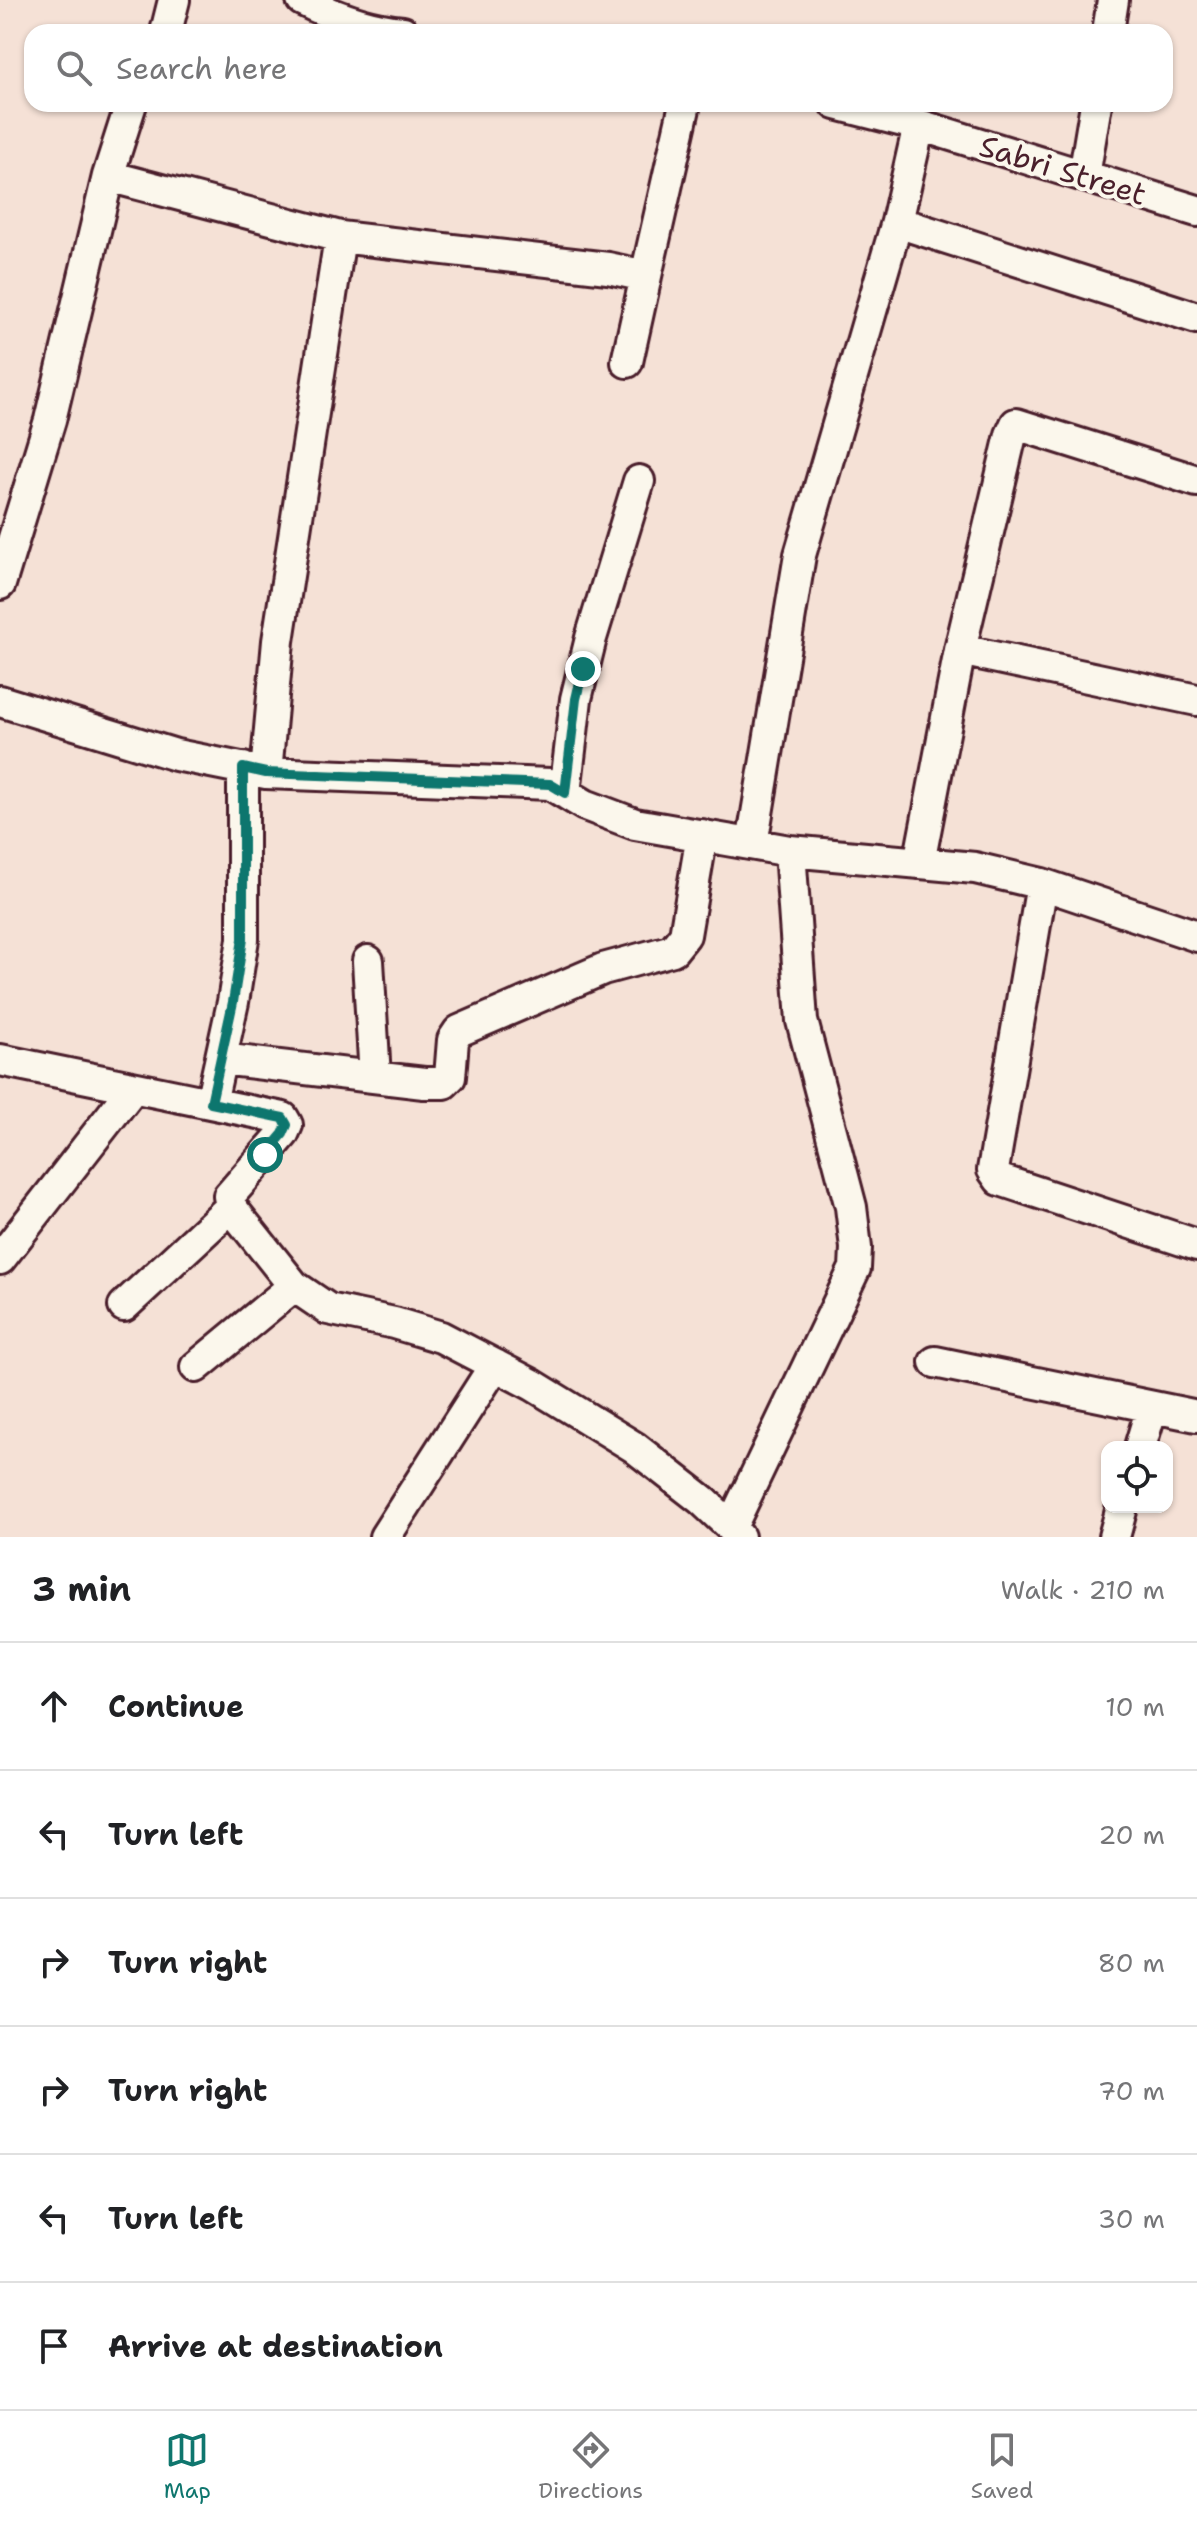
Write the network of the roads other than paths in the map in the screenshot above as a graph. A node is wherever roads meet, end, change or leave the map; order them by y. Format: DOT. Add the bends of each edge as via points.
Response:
graph roads {
  1 [pos="174,0"];
  2 [pos="302,0"];
  3 [pos="1113,0"];
  4 [pos="168,24"];
  5 [pos="364,24"];
  6 [pos="1109,24"];
  7 [pos="128,112"];
  8 [pos="683,112"];
  9 [pos="868,112"];
  10 [pos="1095,112"];
  11 [pos="919,125"];
  12 [pos="108,176"];
  13 [pos="1084,176"];
  14 [pos="1197,211"];
  15 [pos="897,222"];
  16 [pos="340,237"];
  17 [pos="646,276"];
  18 [pos="1197,318"];
  19 [pos="627,362"];
  20 [pos="639,481"];
  21 [pos="1197,481"];
  22 [pos="0,584"];
  23 [pos="960,650"];
  24 [pos="1197,700"];
  25 [pos="0,701"];
  26 [pos="255,770"];
  27 [pos="565,793"];
  28 [pos="702,835"];
  29 [pos="752,844"];
  30 [pos="790,851"];
  31 [pos="919,863"];
  32 [pos="1042,884"];
  33 [pos="1197,936"];
  34 [pos="368,961"];
  35 [pos="221,1059"];
  36 [pos="0,1060"];
  37 [pos="375,1077"];
  38 [pos="133,1088"];
  39 [pos="211,1103"];
  40 [pos="231,1207"];
  41 [pos="1197,1245"];
  42 [pos="0,1259"];
  43 [pos="294,1286"];
  44 [pos="124,1306"];
  45 [pos="935,1362"];
  46 [pos="495,1365"];
  47 [pos="196,1367"];
  48 [pos="1152,1407"];
  49 [pos="1197,1416"];
  50 [pos="1142,1441"];
  51 [pos="1120,1513"];
  52 [pos="735,1532"];
  53 [pos="385,1537"];
  54 [pos="1114,1537"];
  1 -- 4 [label="street"];
  2 -- 5 [label="street"];
  3 -- 6 [label="street"];
  7 -- 12 [label="street"];
  8 -- 17 [label="street"];
  9 -- 11 [label="street, Sabri Street"];
  10 -- 13 [label="street"];
  11 -- 13 [label="street, Sabri Street"];
  11 -- 15 [label="street"];
  12 -- 16 [label="street"];
  12 -- 22 [label="street" via="50,420"];
  13 -- 14 [label="street, Sabri Street"];
  15 -- 18 [label="street"];
  15 -- 29 [label="street" via="800,555"];
  16 -- 17 [label="street"];
  16 -- 26 [label="street"];
  17 -- 19 [label="street"];
  20 -- 27 [label="street" via="576,699"];
  21 -- 23 [label="street" via="1016,424"];
  23 -- 24 [label="street"];
  23 -- 31 [label="street"];
  25 -- 26 [label="street" via="176,755"];
  26 -- 27 [label="street" via="550,784"];
  26 -- 35 [label="street" via="243,939"];
  27 -- 28 [label="street" via="635,824"];
  28 -- 29 [label="street"];
  28 -- 37 [label="street" via="685,935 673,950 603,969 459,1031 453,1040 450,1077 444,1083"];
  29 -- 30 [label="street"];
  30 -- 31 [label="street"];
  30 -- 52 [label="street" via="802,1021 851,1207 855,1268"];
  31 -- 32 [label="street" via="975,868"];
  32 -- 33 [label="street"];
  32 -- 41 [label="street" via="993,1170 1000,1180"];
  34 -- 37 [label="street"];
  35 -- 37 [label="street"];
  35 -- 39 [label="street"];
  36 -- 38 [label="street"];
  38 -- 39 [label="street"];
  38 -- 42 [label="street"];
  39 -- 40 [label="street" via="283,1118 287,1125 229,1196"];
  40 -- 43 [label="street"];
  40 -- 44 [label="street"];
  43 -- 46 [label="street" via="328,1309 441,1337"];
  43 -- 47 [label="street"];
  45 -- 48 [label="street"];
  46 -- 52 [label="street" via="634,1447"];
  46 -- 53 [label="street"];
  48 -- 49 [label="street"];
  48 -- 50 [label="street"];
  51 -- 54 [label="street"];
}
